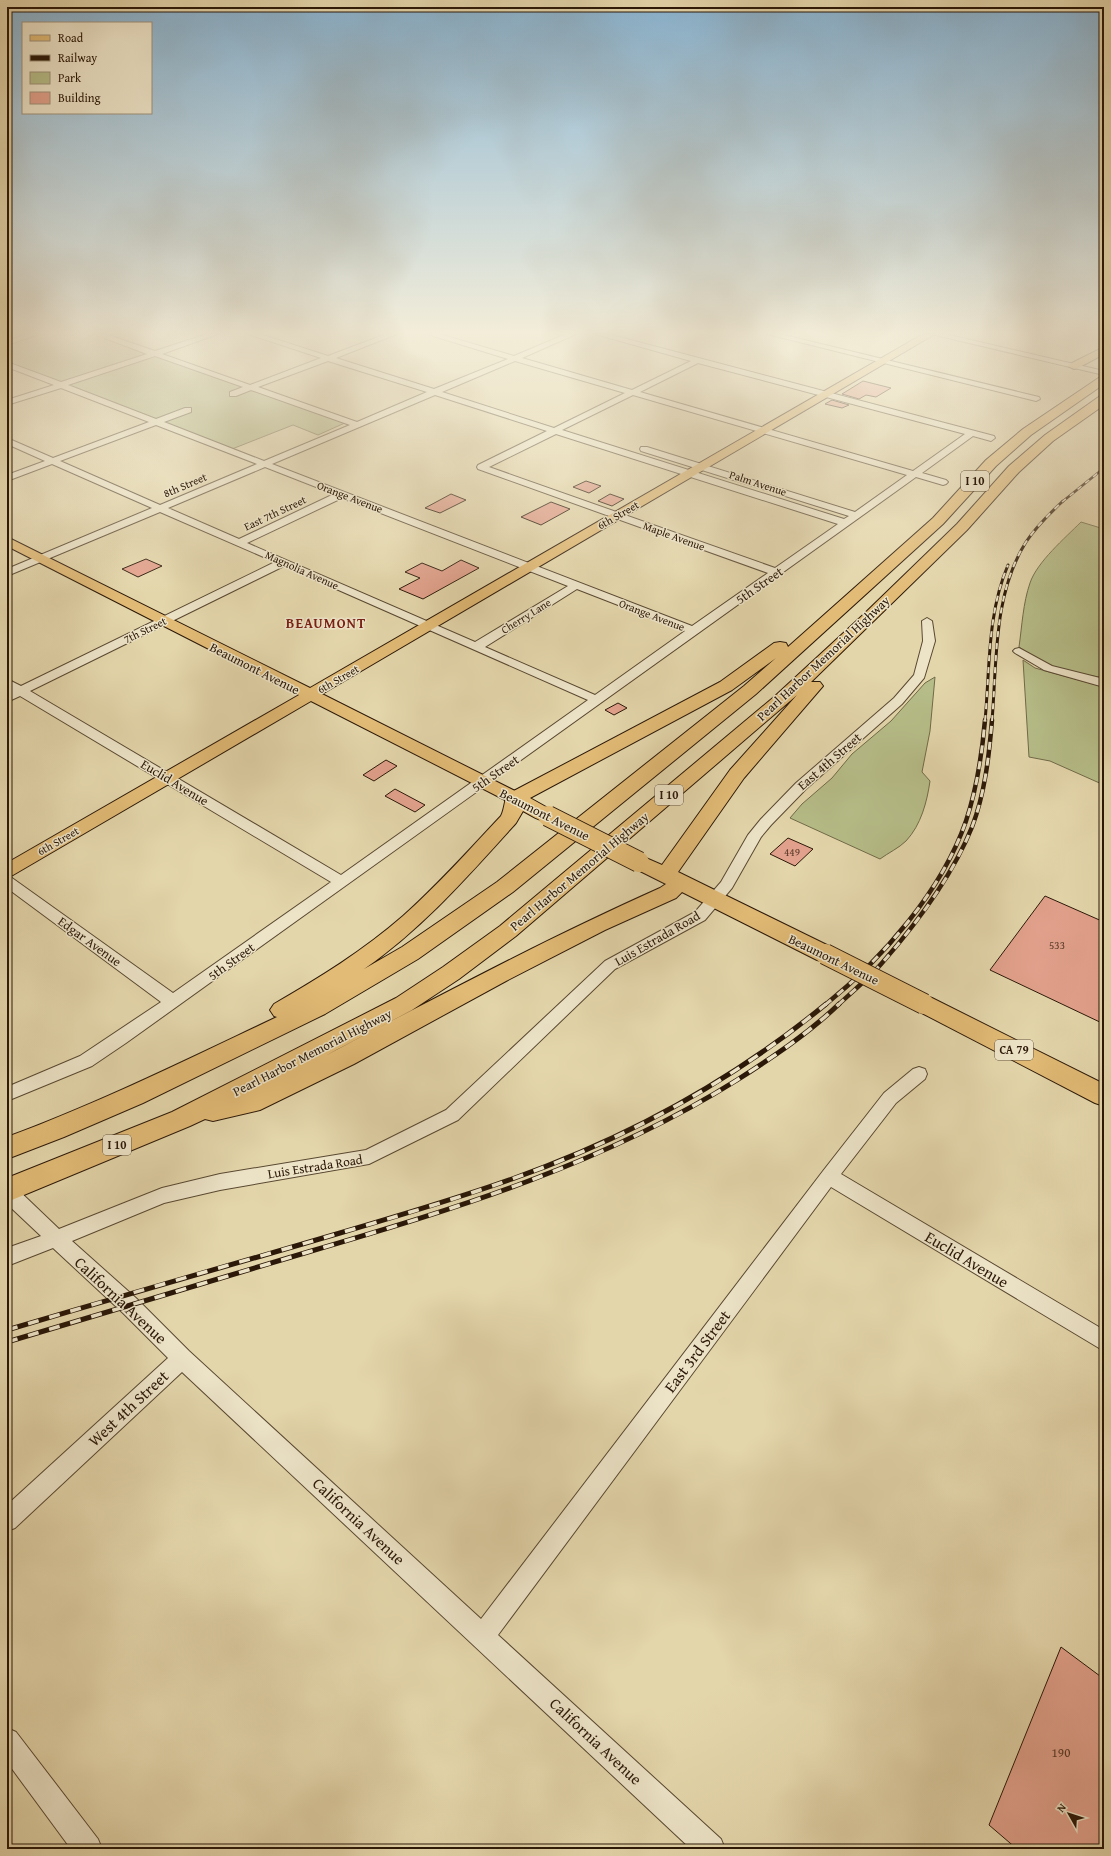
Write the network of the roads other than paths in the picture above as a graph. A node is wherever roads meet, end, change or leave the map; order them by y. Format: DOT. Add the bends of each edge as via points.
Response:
graph roads {
  1 [pos="152,421"];
  2 [pos="160,421"];
  3 [pos="346,421"];
  4 [pos="368,421"];
  5 [pos="522,421"];
  6 [pos="555,421"];
  7 [pos="576,421"];
  8 [pos="732,421"];
  9 [pos="780,421"];
  10 [pos="926,421"];
  11 [pos="1044,421"];
  12 [pos="1074,421"];
  13 [pos="156,422"];
  14 [pos="358,425"];
  15 [pos="567,425"];
  16 [pos="581,429"];
  17 [pos="764,430"];
  18 [pos="554,431"];
  19 [pos="972,433"];
  20 [pos="991,438"];
  21 [pos="7,441"];
  22 [pos="620,452"];
  23 [pos="52,461"];
  24 [pos="266,464"];
  25 [pos="701,466"];
  26 [pos="688,474"];
  27 [pos="915,474"];
  28 [pos="7,478"];
  29 [pos="943,482"];
  30 [pos="776,490"];
  31 [pos="342,494"];
  32 [pos="764,498"];
  33 [pos="161,508"];
  34 [pos="617,515"];
  35 [pos="856,515"];
  36 [pos="845,523"];
  37 [pos="7,541"];
  38 [pos="239,543"];
  39 [pos="42,559"];
  40 [pos="284,562"];
  41 [pos="529,567"];
  42 [pos="776,572"];
  43 [pos="7,573"];
  44 [pos="576,586"];
  45 [pos="856,593"];
  46 [pos="869,618"];
  47 [pos="164,621"];
  48 [pos="928,621"];
  49 [pos="428,626"];
  50 [pos="694,631"];
  51 [pos="476,647"];
  52 [pos="1019,651"];
  53 [pos="7,683"];
  54 [pos="1104,683"];
  55 [pos="21,691"];
  56 [pos="310,695"];
  57 [pos="7,698"];
  58 [pos="597,700"];
  59 [pos="168,778"];
  60 [pos="482,782"];
  61 [pos="515,798"];
  62 [pos="7,871"];
  63 [pos="673,879"];
  64 [pos="7,881"];
  65 [pos="342,882"];
  66 [pos="715,900"];
  67 [pos="173,1002"];
  68 [pos="919,1074"];
  69 [pos="7,1094"];
  70 [pos="1104,1096"];
  71 [pos="181,1119"];
  72 [pos="54,1130"];
  73 [pos="18,1144"];
  74 [pos="829,1176"];
  75 [pos="7,1191"];
  76 [pos="56,1239"];
  77 [pos="7,1256"];
  78 [pos="1104,1341"];
  79 [pos="182,1358"];
  80 [pos="7,1520"];
  81 [pos="483,1636"];
  82 [pos="7,1741"];
  83 [pos="88,1849"];
  84 [pos="711,1849"];
  1 -- 13 [label="street, Orange Avenue"];
  2 -- 13 [label="street"];
  3 -- 14 [label="street"];
  4 -- 14 [label="street, 8th Street"];
  5 -- 18 [label="street, Palm Avenue"];
  6 -- 15 [label="street"];
  7 -- 15 [label="street"];
  8 -- 17 [label="street"];
  9 -- 17 [label="main road, 6th Street"];
  10 -- 19 [label="street"];
  11 -- 45 [label="highway, Pearl Harbor Memorial Highway / I 10" via="991,464 938,521"];
  12 -- 46 [label="highway, Pearl Harbor Memorial Highway / I 10" via="1014,469 962,527"];
  13 -- 23 [label="street"];
  13 -- 24 [label="street, Orange Avenue"];
  14 -- 24 [label="street, 8th Street"];
  15 -- 16 [label="street"];
  15 -- 18 [label="street"];
  17 -- 25 [label="main road, 6th Street"];
  17 -- 27 [label="street"];
  18 -- 22 [label="street, Palm Avenue"];
  18 -- 34 [label="street, Maple Avenue" via="481,467"];
  19 -- 20 [label="street"];
  19 -- 27 [label="street, 5th Street"];
  21 -- 23 [label="street, Magnolia Avenue"];
  22 -- 25 [label="street, Palm Avenue" via="632,445"];
  22 -- 26 [label="street, Palm Avenue"];
  23 -- 28 [label="street"];
  23 -- 33 [label="street, Magnolia Avenue"];
  24 -- 31 [label="street, Orange Avenue"];
  24 -- 33 [label="street, 8th Street"];
  25 -- 26 [label="main road, 6th Street"];
  25 -- 30 [label="street, Palm Avenue"];
  26 -- 32 [label="street, Palm Avenue"];
  26 -- 34 [label="main road, 6th Street"];
  27 -- 29 [label="street"];
  27 -- 35 [label="street, 5th Street"];
  30 -- 32 [label="street"];
  30 -- 35 [label="street, Palm Avenue"];
  31 -- 38 [label="street, East 7th Street"];
  31 -- 41 [label="street, Orange Avenue"];
  32 -- 36 [label="street, Palm Avenue"];
  33 -- 38 [label="street, Magnolia Avenue"];
  33 -- 39 [label="street, 8th Street"];
  34 -- 41 [label="main road, 6th Street"];
  34 -- 42 [label="street, Maple Avenue"];
  35 -- 36 [label="street, 5th Street"];
  36 -- 42 [label="street, 5th Street"];
  37 -- 39 [label="main road, Beaumont Avenue"];
  38 -- 40 [label="street, Magnolia Avenue"];
  39 -- 43 [label="street, 8th Street"];
  39 -- 47 [label="main road, Beaumont Avenue"];
  40 -- 47 [label="street, 7th Street"];
  40 -- 49 [label="street, Magnolia Avenue"];
  41 -- 44 [label="street, Orange Avenue"];
  41 -- 49 [label="main road, 6th Street"];
  42 -- 50 [label="street, 5th Street"];
  44 -- 50 [label="street, Orange Avenue"];
  44 -- 51 [label="street, Cherry Lane"];
  45 -- 61 [label="highway" via="828,610 726,686"];
  45 -- 72 [label="highway, Pearl Harbor Memorial Highway / I 10" via="744,695 505,887 410,953 357,986 281,1026 141,1093"];
  46 -- 63 [label="highway" via="816,684 737,774"];
  46 -- 71 [label="highway, Pearl Harbor Memorial Highway / I 10" via="780,701 586,866 508,931 451,973 404,1004"];
  47 -- 55 [label="street, 7th Street"];
  47 -- 56 [label="main road, Beaumont Avenue"];
  48 -- 66 [label="street, East 4th Street" via="929,641 920,676 898,701 800,786 766,822 755,835 727,885"];
  49 -- 51 [label="street, Magnolia Avenue"];
  49 -- 56 [label="main road, 6th Street"];
  50 -- 58 [label="street, 5th Street"];
  51 -- 58 [label="street, Magnolia Avenue"];
  52 -- 54 [label="street" via="1048,668"];
  53 -- 55 [label="street, Euclid Avenue"];
  55 -- 57 [label="street, 7th Street"];
  55 -- 59 [label="street, Euclid Avenue"];
  56 -- 59 [label="main road, 6th Street"];
  56 -- 60 [label="main road, Beaumont Avenue"];
  58 -- 60 [label="street, 5th Street"];
  59 -- 62 [label="main road, 6th Street"];
  59 -- 65 [label="street, Euclid Avenue"];
  60 -- 61 [label="main road, Beaumont Avenue"];
  60 -- 65 [label="street, 5th Street"];
  61 -- 63 [label="highway, Beaumont Avenue / CA 79, bridge"];
  61 -- 72 [label="highway" via="514,810 509,819 411,921 368,956 324,986 269,1018"];
  63 -- 66 [label="highway, Beaumont Avenue / CA 79"];
  63 -- 71 [label="highway" via="668,893 533,957 381,1039 251,1103"];
  64 -- 67 [label="street, Edgar Avenue"];
  65 -- 67 [label="street, 5th Street"];
  66 -- 70 [label="highway, Beaumont Avenue / CA 79, bridge"];
  66 -- 76 [label="street, Luis Estrada Road" via="700,916 610,965 445,1119 369,1157 220,1182 162,1196"];
  67 -- 69 [label="street, 5th Street" via="86,1061"];
  68 -- 74 [label="street, East 3rd Street" via="890,1098"];
  71 -- 75 [label="highway, Pearl Harbor Memorial Highway / I 10"];
  72 -- 73 [label="highway, Pearl Harbor Memorial Highway / I 10"];
  74 -- 78 [label="street, Euclid Avenue"];
  74 -- 81 [label="street, East 3rd Street"];
  75 -- 76 [label="street, California Avenue"];
  76 -- 77 [label="street, Luis Estrada Road"];
  76 -- 79 [label="street, California Avenue" via="130,1306"];
  79 -- 80 [label="street, West 4th Street"];
  79 -- 81 [label="street, California Avenue"];
  81 -- 84 [label="street, California Avenue"];
  82 -- 83 [label="street"];
}
